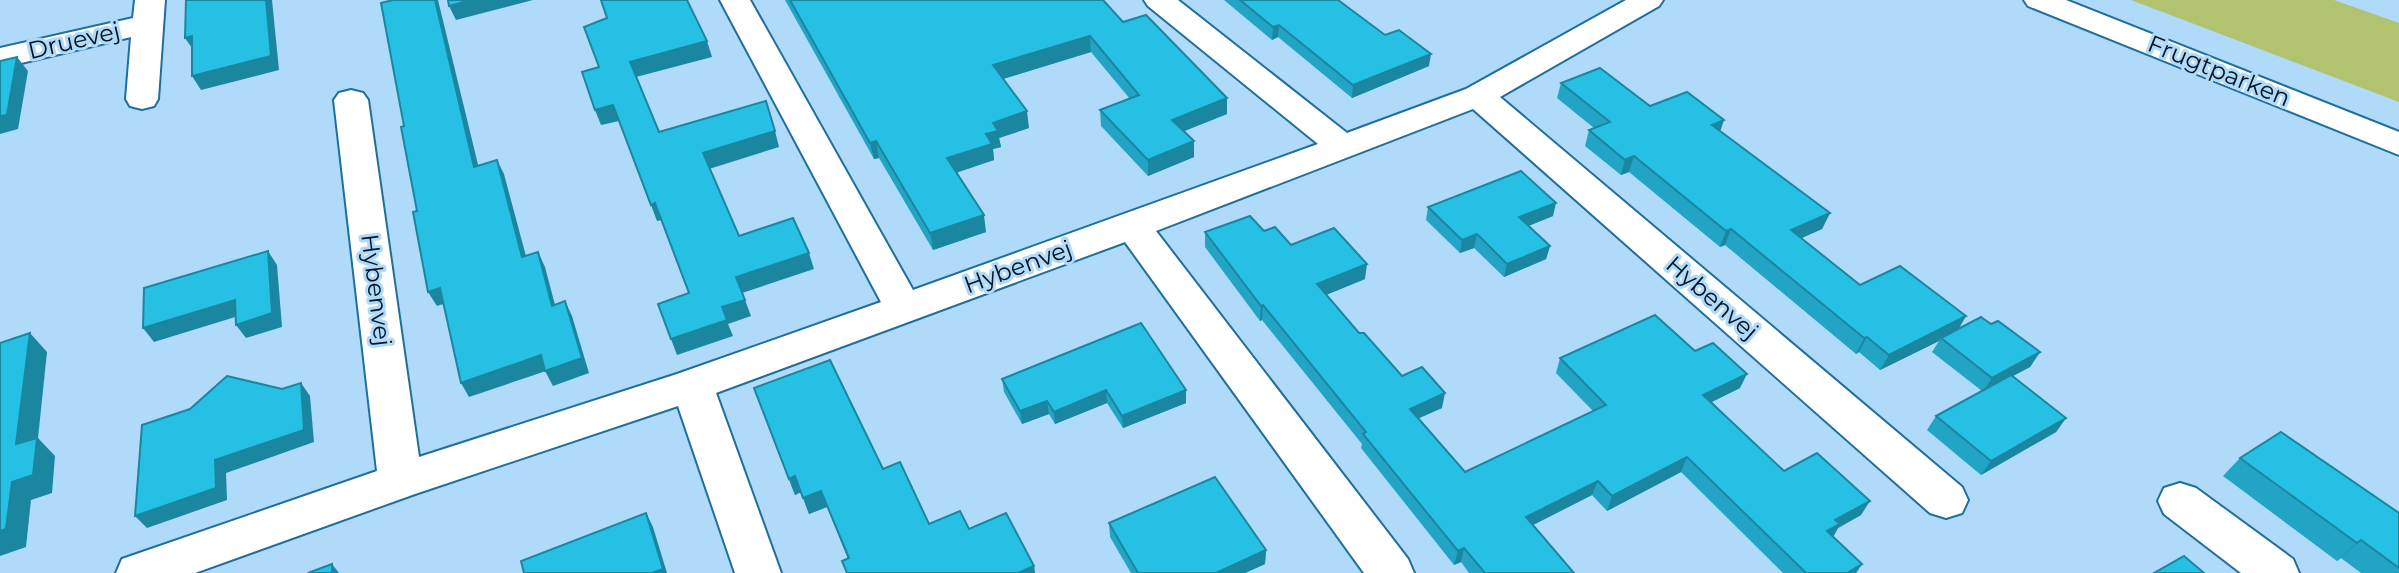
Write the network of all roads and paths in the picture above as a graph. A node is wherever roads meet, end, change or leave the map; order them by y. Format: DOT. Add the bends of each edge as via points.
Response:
graph roads {
  1 [pos="735,0"];
  2 [pos="1159,0"];
  3 [pos="1648,0"];
  4 [pos="2039,0"];
  5 [pos="149,12"];
  6 [pos="0,58"];
  7 [pos="1478,96"];
  8 [pos="142,99"];
  9 [pos="351,100"];
  10 [pos="2399,144"];
  11 [pos="1343,147"];
  12 [pos="1133,226"];
  13 [pos="903,307"];
  14 [pos="692,385"];
  15 [pos="400,481"];
  16 [pos="1946,500"];
  17 [pos="2180,501"];
  18 [pos="156,570"];
  19 [pos="758,573"];
  20 [pos="1391,573"];
  21 [pos="2276,573"];
  1 -- 13 [label="street"];
  2 -- 11 [label="street"];
  3 -- 7 [label="street, Hybenvej"];
  4 -- 10 [label="street, Frugtparken"];
  5 -- 6 [label="street, Druevej"];
  5 -- 8 [label="street, Druevej"];
  7 -- 11 [label="street, Hybenvej"];
  7 -- 16 [label="street, Hybenvej"];
  9 -- 15 [label="street, Hybenvej"];
  11 -- 12 [label="street, Hybenvej"];
  12 -- 13 [label="street, Hybenvej"];
  12 -- 20 [label="street"];
  13 -- 14 [label="street, Hybenvej"];
  14 -- 15 [label="street, Hybenvej"];
  14 -- 19 [label="street"];
  15 -- 18 [label="street, Hybenvej"];
  17 -- 21 [label="street"];
}
